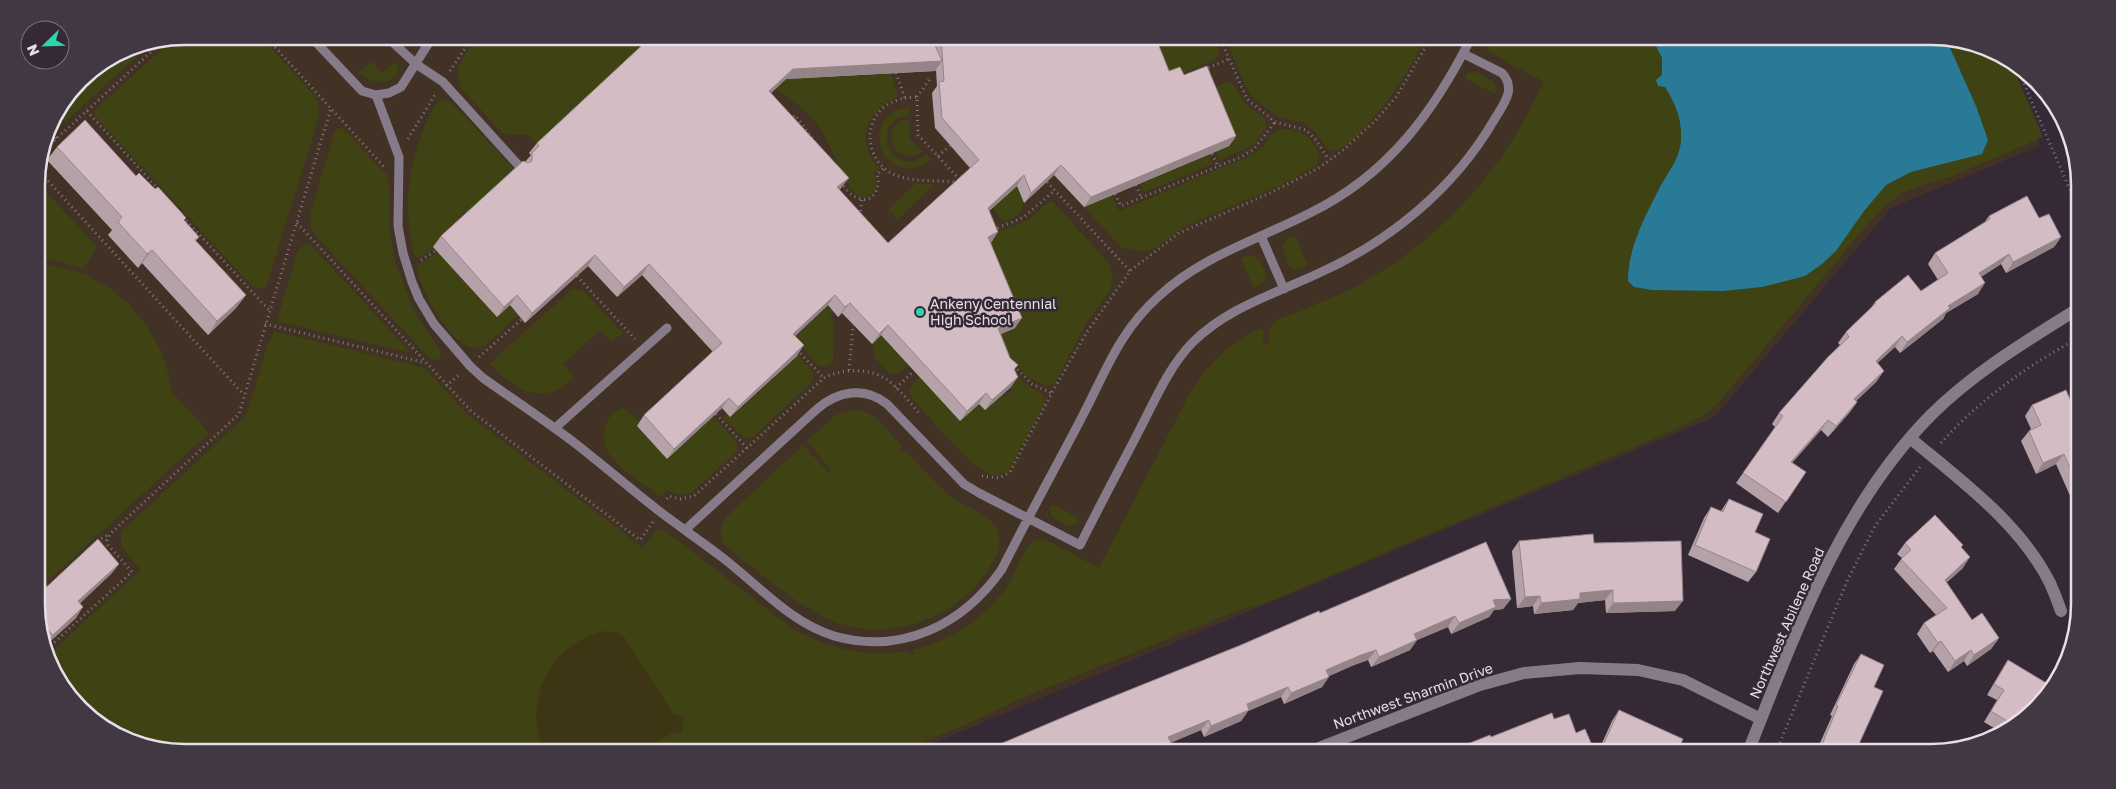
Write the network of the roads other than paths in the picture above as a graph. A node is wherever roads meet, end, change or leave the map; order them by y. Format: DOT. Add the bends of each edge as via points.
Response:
graph roads {
  1 [pos="319,45"];
  2 [pos="396,45"];
  3 [pos="428,45"];
  4 [pos="1468,45"];
  5 [pos="1464,54"];
  6 [pos="416,64"];
  7 [pos="376,95"];
  8 [pos="520,167"];
  9 [pos="1261,236"];
  10 [pos="1284,289"];
  11 [pos="2071,313"];
  12 [pos="667,328"];
  13 [pos="554,428"];
  14 [pos="1910,438"];
  15 [pos="1027,518"];
  16 [pos="686,530"];
  17 [pos="2061,611"];
  18 [pos="1761,719"];
  19 [pos="1326,744"];
  20 [pos="1751,744"];
  1 -- 7 [label="lane" via="362,91"];
  2 -- 6 [label="lane"];
  3 -- 6 [label="lane"];
  4 -- 5 [label="lane"];
  5 -- 9 [label="lane" via="1420,123 1373,174 1335,201"];
  5 -- 10 [label="lane" via="1502,73 1507,78 1509,91 1492,124 1459,170 1424,205 1367,250"];
  6 -- 7 [label="lane" via="396,91"];
  6 -- 8 [label="lane" via="443,82"];
  7 -- 13 [label="lane" via="399,157 398,226 403,253 426,312 470,366"];
  9 -- 10 [label="lane"];
  9 -- 15 [label="lane" via="1196,267 1160,294 1130,325"];
  10 -- 15 [label="lane" via="1227,316 1204,332 1170,371 1080,545"];
  11 -- 14 [label="street, Northwest Abilene Road" via="1968,383"];
  12 -- 13 [label="lane"];
  13 -- 16 [label="lane"];
  14 -- 17 [label="street" via="1998,515 2029,550 2049,582"];
  14 -- 18 [label="street, Northwest Abilene Road" via="1886,466 1824,572"];
  15 -- 16 [label="lane" via="1002,569 966,610 931,630 888,640 849,639 811,626"];
  15 -- 16 [label="lane" via="964,484 880,399 854,392 835,396 817,409"];
  18 -- 19 [label="street, Northwest Sharmin Drive" via="1683,680 1638,670 1580,668 1524,673 1480,684"];
  18 -- 20 [label="street, Northwest Abilene Road"];
}
